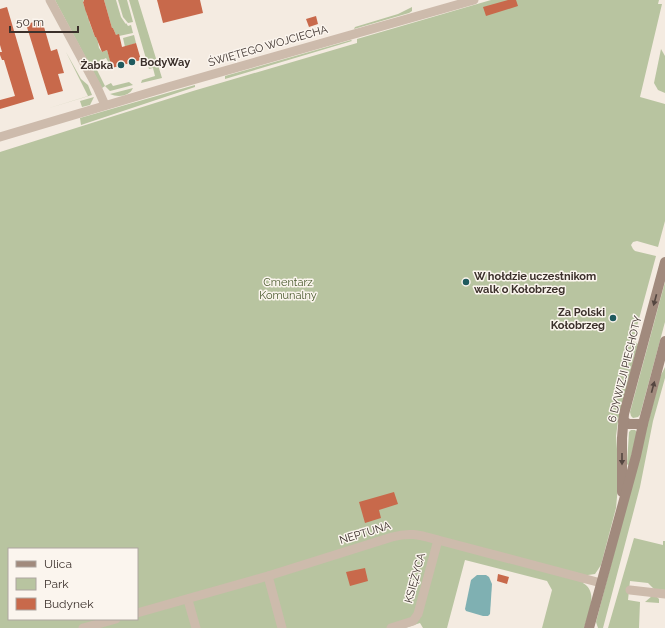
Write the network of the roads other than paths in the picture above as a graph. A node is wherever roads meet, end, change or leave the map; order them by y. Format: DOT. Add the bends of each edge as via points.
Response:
graph roads {
  1 [pos="50,0"];
  2 [pos="474,0"];
  3 [pos="105,105"];
  4 [pos="0,137"];
  5 [pos="665,262"];
  6 [pos="665,341"];
  7 [pos="623,420"];
  8 [pos="643,424"];
  9 [pos="622,506"];
  10 [pos="438,540"];
  11 [pos="268,576"];
  12 [pos="601,583"];
  13 [pos="630,590"];
  14 [pos="665,594"];
  15 [pos="188,600"];
  16 [pos="138,613"];
  17 [pos="112,620"];
  18 [pos="83,628"];
  19 [pos="196,628"];
  20 [pos="282,628"];
  21 [pos="391,628"];
  22 [pos="589,628"];
  1 -- 3 [label="street"];
  2 -- 3 [label="street, ŚWIĘTEGO WOJCIECHA"];
  3 -- 4 [label="street, ŚWIĘTEGO WOJCIECHA"];
  5 -- 7 [label="street, 6 DYWIZJI PIECHOTY, one-way"];
  8 -- 6 [label="street, 6 DYWIZJI PIECHOTY, one-way"];
  7 -- 8 [label="street" via="629,424"];
  7 -- 9 [label="street, 6 DYWIZJI PIECHOTY, one-way"];
  8 -- 9 [label="street, 6 DYWIZJI PIECHOTY"];
  9 -- 12 [label="street, 6 DYWIZJI PIECHOTY"];
  10 -- 11 [label="street, NEPTUNA" via="417,535 398,535"];
  10 -- 12 [label="street, NEPTUNA"];
  10 -- 21 [label="street, KSIĘŻYCA" via="418,614 413,621"];
  11 -- 15 [label="street, NEPTUNA"];
  11 -- 20 [label="street"];
  12 -- 22 [label="street, 6 DYWIZJI PIECHOTY"];
  13 -- 14 [label="street"];
  15 -- 16 [label="street, NEPTUNA"];
  15 -- 19 [label="street"];
  17 -- 18 [label="street"];
}
